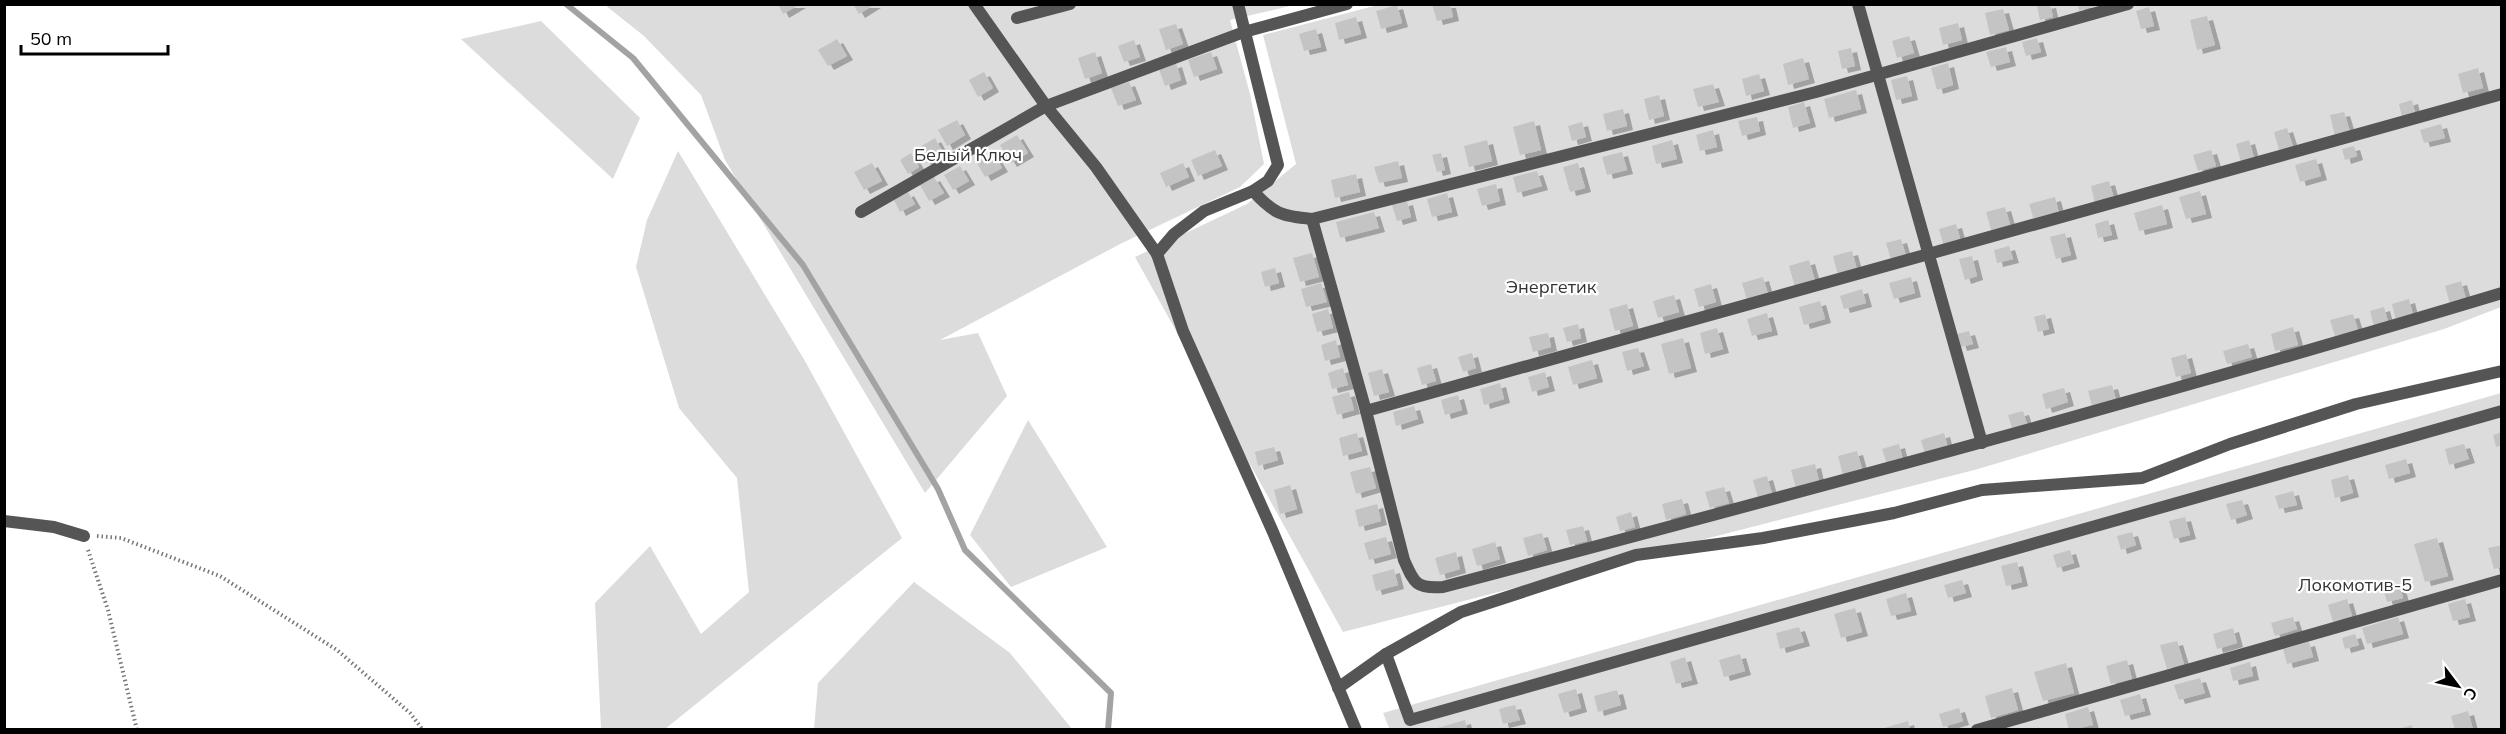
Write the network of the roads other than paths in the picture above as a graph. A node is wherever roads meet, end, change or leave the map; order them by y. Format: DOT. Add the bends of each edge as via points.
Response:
graph roads {
  1 [pos="974,4"];
  2 [pos="1070,4"];
  3 [pos="1238,4"];
  4 [pos="1347,4"];
  5 [pos="1858,4"];
  6 [pos="2128,4"];
  7 [pos="1017,18"];
  8 [pos="1244,32"];
  9 [pos="1878,74"];
  10 [pos="2502,94"];
  11 [pos="1046,106"];
  12 [pos="1253,191"];
  13 [pos="861,212"];
  14 [pos="1312,219"];
  15 [pos="1157,254"];
  16 [pos="1928,254"];
  17 [pos="2502,293"];
  18 [pos="2502,371"];
  19 [pos="1366,411"];
  20 [pos="2502,411"];
  21 [pos="1982,443"];
  22 [pos="4,521"];
  23 [pos="84,536"];
  24 [pos="2502,580"];
  25 [pos="1386,654"];
  26 [pos="1338,688"];
  27 [pos="1412,725"];
  28 [pos="1356,729"];
  29 [pos="1977,729"];
  1 -- 11 [label="street"];
  2 -- 7 [label="street"];
  3 -- 8 [label="street"];
  4 -- 8 [label="street"];
  5 -- 9 [label="street"];
  6 -- 9 [label="street"];
  8 -- 11 [label="street"];
  8 -- 12 [label="street" via="1278,165 1268,181"];
  9 -- 14 [label="street"];
  9 -- 16 [label="street"];
  10 -- 16 [label="street"];
  11 -- 13 [label="street"];
  11 -- 15 [label="street" via="1096,167"];
  12 -- 14 [label="street" via="1269,209 1289,217"];
  12 -- 15 [label="street" via="1204,212 1174,234"];
  14 -- 19 [label="street"];
  15 -- 26 [label="street" via="1183,331"];
  16 -- 19 [label="street"];
  16 -- 21 [label="street"];
  17 -- 21 [label="street"];
  18 -- 25 [label="street" via="2356,404 2230,444 2142,478 1982,490 1894,513 1763,538 1636,555 1461,612"];
  19 -- 21 [label="street" via="1404,560 1414,582 1426,588 1443,587"];
  20 -- 27 [label="street" via="1730,628"];
  22 -- 23 [label="street" via="54,527"];
  24 -- 29 [label="street"];
  25 -- 26 [label="street"];
  25 -- 27 [label="street"];
  26 -- 28 [label="street"];
}
